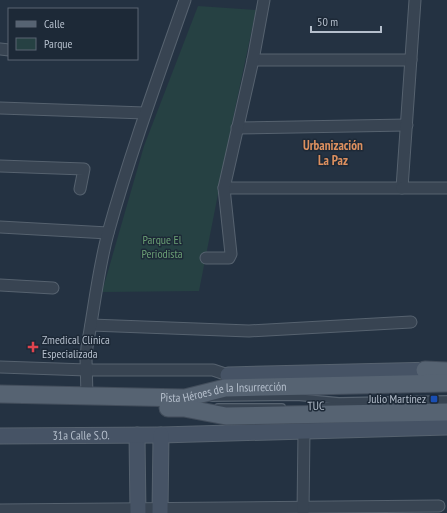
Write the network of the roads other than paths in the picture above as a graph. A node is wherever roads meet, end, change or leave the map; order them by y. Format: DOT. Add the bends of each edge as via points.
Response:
graph roads {
  1 [pos="185,0"];
  2 [pos="264,0"];
  3 [pos="415,0"];
  4 [pos="253,60"];
  5 [pos="411,60"];
  6 [pos="0,108"];
  7 [pos="145,113"];
  8 [pos="407,125"];
  9 [pos="237,128"];
  10 [pos="0,166"];
  11 [pos="224,188"];
  12 [pos="402,188"];
  13 [pos="447,188"];
  14 [pos="80,189"];
  15 [pos="0,228"];
  16 [pos="108,233"];
  17 [pos="206,258"];
  18 [pos="0,285"];
  19 [pos="53,288"];
  20 [pos="411,322"];
  21 [pos="91,325"];
  22 [pos="0,367"];
  23 [pos="87,370"];
  24 [pos="425,370"];
  25 [pos="447,371"];
  26 [pos="228,375"];
  27 [pos="447,383"];
  28 [pos="0,394"];
  29 [pos="88,396"];
  30 [pos="447,399"];
  31 [pos="185,403"];
  32 [pos="447,403"];
  33 [pos="0,405"];
  34 [pos="290,406"];
  35 [pos="306,406"];
  36 [pos="447,412"];
  37 [pos="447,427"];
  38 [pos="304,432"];
  39 [pos="2,434"];
  40 [pos="137,435"];
  41 [pos="161,435"];
  42 [pos="438,506"];
  43 [pos="0,510"];
  44 [pos="303,510"];
  45 [pos="138,511"];
  46 [pos="160,511"];
  1 -- 7 [label="street"];
  2 -- 4 [label="street"];
  3 -- 5 [label="street"];
  4 -- 5 [label="street"];
  4 -- 9 [label="street"];
  5 -- 8 [label="street"];
  6 -- 7 [label="street"];
  7 -- 16 [label="street"];
  8 -- 9 [label="street"];
  8 -- 12 [label="street"];
  9 -- 11 [label="street"];
  10 -- 14 [label="street" via="84,170"];
  11 -- 12 [label="street"];
  11 -- 17 [label="street" via="231,254 229,258"];
  12 -- 13 [label="street"];
  15 -- 16 [label="street"];
  16 -- 21 [label="street"];
  18 -- 19 [label="street"];
  20 -- 21 [label="street" via="249,331"];
  21 -- 23 [label="street"];
  22 -- 23 [label="street"];
  23 -- 26 [label="street" via="213,370"];
  23 -- 29 [label="street"];
  24 -- 25 [label="main road"];
  24 -- 26 [label="street, Pista Héroes de la Insurrección"];
  27 -- 31 [label="main road, Pista Héroes de la Insurrección" via="225,388"];
  28 -- 29 [label="main road, Pista Héroes de la Insurrección"];
  29 -- 31 [label="main road, Pista Héroes de la Insurrección"];
  30 -- 31 [label="lane, TUC" via="339,401 297,397"];
  31 -- 33 [label="main road, Pista Héroes de la Insurrección"];
  31 -- 34 [label="lane, TUC"];
  31 -- 36 [label="main road, Pista Héroes de la Insurrección" via="226,416"];
  32 -- 35 [label="lane, TUC"];
  37 -- 38 [label="street"];
  38 -- 41 [label="street"];
  38 -- 44 [label="street"];
  39 -- 40 [label="street, 31a Calle S.O."];
  40 -- 41 [label="street, 31a Calle S.O."];
  40 -- 45 [label="street"];
  41 -- 46 [label="street"];
  42 -- 44 [label="street"];
  43 -- 45 [label="street"];
  44 -- 46 [label="street"];
  45 -- 46 [label="street"];
}
